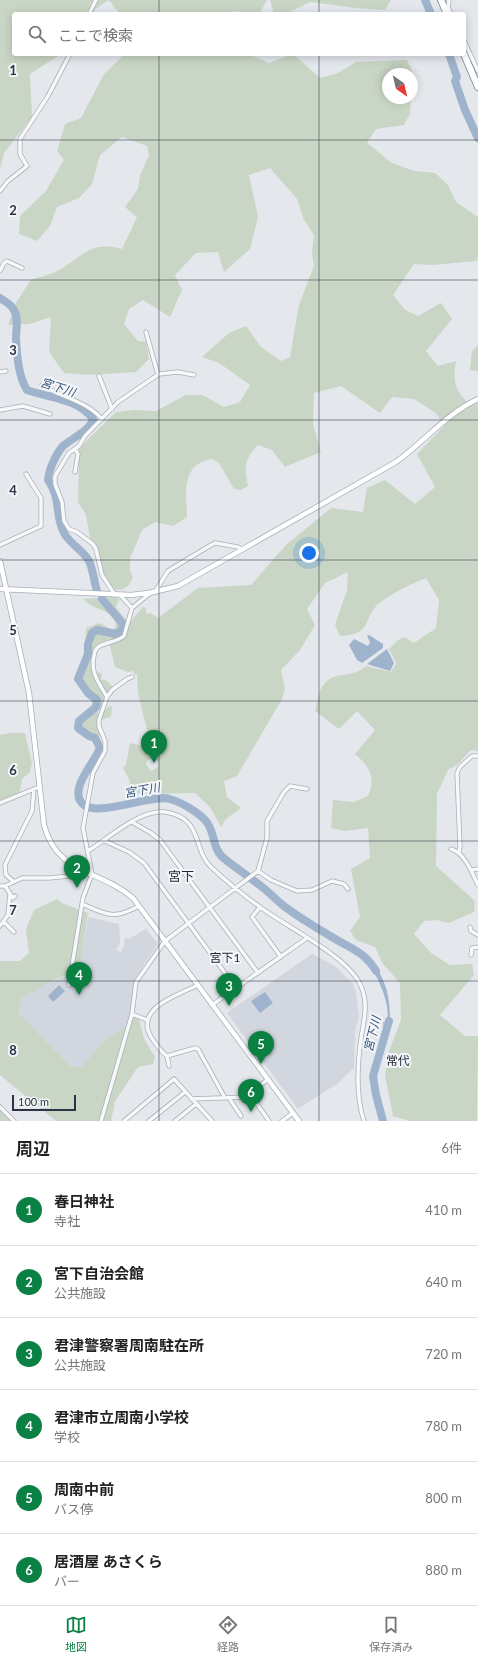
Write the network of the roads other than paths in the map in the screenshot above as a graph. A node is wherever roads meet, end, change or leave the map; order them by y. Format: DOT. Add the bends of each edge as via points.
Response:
graph roads {
  1 [pos="96,0"];
  2 [pos="441,0"];
  3 [pos="450,0"];
  4 [pos="90,12"];
  5 [pos="446,12"];
  6 [pos="450,12"];
  7 [pos="466,45"];
  8 [pos="69,56"];
  9 [pos="465,56"];
  10 [pos="478,71"];
  11 [pos="478,87"];
  12 [pos="0,191"];
  13 [pos="22,268"];
  14 [pos="0,271"];
  15 [pos="146,332"];
  16 [pos="6,371"];
  17 [pos="0,372"];
  18 [pos="158,375"];
  19 [pos="194,375"];
  20 [pos="99,376"];
  21 [pos="42,386"];
  22 [pos="478,399"];
  23 [pos="112,409"];
  24 [pos="0,410"];
  25 [pos="50,414"];
  26 [pos="102,419"];
  27 [pos="75,449"];
  28 [pos="75,472"];
  29 [pos="26,474"];
  30 [pos="0,545"];
  31 [pos="242,550"];
  32 [pos="0,561"];
  33 [pos="0,589"];
  34 [pos="6,589"];
  35 [pos="155,592"];
  36 [pos="149,593"];
  37 [pos="118,595"];
  38 [pos="132,608"];
  39 [pos="132,677"];
  40 [pos="107,697"];
  41 [pos="478,756"];
  42 [pos="39,787"];
  43 [pos="34,789"];
  44 [pos="307,789"];
  45 [pos="0,803"];
  46 [pos="132,822"];
  47 [pos="105,841"];
  48 [pos="451,849"];
  49 [pos="88,851"];
  50 [pos="459,852"];
  51 [pos="478,869"];
  52 [pos="471,870"];
  53 [pos="257,872"];
  54 [pos="92,874"];
  55 [pos="12,881"];
  56 [pos="478,885"];
  57 [pos="0,886"];
  58 [pos="6,886"];
  59 [pos="236,888"];
  60 [pos="348,889"];
  61 [pos="10,894"];
  62 [pos="16,896"];
  63 [pos="82,904"];
  64 [pos="139,906"];
  65 [pos="210,907"];
  66 [pos="260,907"];
  67 [pos="4,922"];
  68 [pos="188,923"];
  69 [pos="0,926"];
  70 [pos="470,927"];
  71 [pos="14,932"];
  72 [pos="478,935"];
  73 [pos="307,938"];
  74 [pos="165,941"];
  75 [pos="478,947"];
  76 [pos="471,955"];
  77 [pos="281,957"];
  78 [pos="258,972"];
  79 [pos="69,985"];
  80 [pos="198,985"];
  81 [pos="236,988"];
  82 [pos="212,1005"];
  83 [pos="132,1014"];
  84 [pos="146,1020"];
  85 [pos="167,1056"];
  86 [pos="169,1066"];
  87 [pos="268,1079"];
  88 [pos="184,1092"];
  89 [pos="250,1094"];
  90 [pos="227,1098"];
  91 [pos="191,1099"];
  92 [pos="196,1104"];
  93 [pos="0,1106"];
  94 [pos="293,1113"];
  95 [pos="241,1116"];
  96 [pos="14,1121"];
  97 [pos="101,1121"];
  98 [pos="124,1121"];
  99 [pos="149,1121"];
  100 [pos="176,1121"];
  101 [pos="212,1121"];
  102 [pos="269,1121"];
  103 [pos="282,1121"];
  104 [pos="299,1121"];
  105 [pos="364,1121"];
  1 -- 4 [label="street"];
  2 -- 5 [label="highway"];
  3 -- 6 [label="street" via="448,7"];
  7 -- 10 [label="street"];
  8 -- 12 [label="street" via="48,96 20,139 20,154 26,166"];
  9 -- 11 [label="highway"];
  13 -- 14 [label="street" via="8,261"];
  15 -- 18 [label="street"];
  16 -- 17 [label="street"];
  18 -- 19 [label="street" via="178,372"];
  18 -- 23 [label="street" via="118,402"];
  20 -- 23 [label="street"];
  21 -- 26 [label="street" via="81,402"];
  22 -- 31 [label="street" via="462,406 416,448 396,462"];
  23 -- 26 [label="street"];
  24 -- 25 [label="street" via="23,406"];
  26 -- 27 [label="street"];
  27 -- 28 [label="street" via="78,454"];
  27 -- 37 [label="street" via="66,457 56,476 55,484 63,505 62,517 69,529 93,544 102,575"];
  29 -- 30 [label="street" via="41,498 41,526"];
  31 -- 35 [label="street" via="178,586"];
  31 -- 35 [label="street" via="216,543 168,571"];
  32 -- 34 [label="street"];
  33 -- 34 [label="street"];
  34 -- 37 [label="street"];
  34 -- 42 [label="street" via="29,693"];
  35 -- 36 [label="street"];
  36 -- 37 [label="street"];
  36 -- 38 [label="street"];
  37 -- 38 [label="street"];
  38 -- 40 [label="street" via="124,636 95,650 93,672"];
  39 -- 40 [label="street" via="114,688"];
  40 -- 49 [label="street" via="98,724 104,738 105,751 93,773 84,828"];
  41 -- 50 [label="street" via="472,756 457,772"];
  42 -- 43 [label="street"];
  42 -- 54 [label="street" via="45,829 56,851 70,865"];
  43 -- 45 [label="street"];
  43 -- 55 [label="street" via="32,811 5,865 6,875"];
  44 -- 53 [label="street" via="290,786 284,792 267,821 267,838"];
  46 -- 47 [label="street"];
  46 -- 59 [label="street" via="143,815 157,812 185,820 196,834 202,855 210,866"];
  46 -- 65 [label="street" via="160,840"];
  47 -- 49 [label="street"];
  47 -- 68 [label="street" via="129,852 144,863"];
  48 -- 50 [label="street"];
  49 -- 54 [label="street"];
  50 -- 52 [label="street"];
  51 -- 52 [label="street"];
  52 -- 56 [label="street"];
  53 -- 59 [label="street"];
  53 -- 60 [label="street" via="297,891 312,890 332,881 344,884"];
  54 -- 55 [label="street" via="22,878"];
  54 -- 63 [label="street"];
  54 -- 64 [label="street" via="118,887"];
  55 -- 58 [label="street"];
  57 -- 58 [label="street"];
  58 -- 61 [label="street"];
  59 -- 65 [label="street"];
  59 -- 66 [label="street"];
  61 -- 62 [label="street" via="13,898"];
  61 -- 67 [label="street" via="8,915"];
  63 -- 64 [label="street" via="116,916"];
  63 -- 79 [label="street"];
  64 -- 74 [label="street"];
  65 -- 68 [label="street"];
  65 -- 78 [label="street"];
  66 -- 73 [label="street"];
  66 -- 77 [label="street" via="252,917"];
  67 -- 69 [label="street"];
  67 -- 71 [label="street"];
  68 -- 74 [label="street"];
  68 -- 81 [label="street"];
  70 -- 72 [label="street" via="471,932"];
  73 -- 77 [label="street"];
  73 -- 105 [label="street" via="347,966 361,986 365,998 358,1078 360,1108"];
  74 -- 80 [label="street"];
  74 -- 83 [label="street" via="136,982"];
  75 -- 76 [label="street" via="472,948"];
  77 -- 78 [label="street"];
  78 -- 81 [label="street"];
  80 -- 82 [label="street"];
  80 -- 84 [label="street" via="160,1004"];
  81 -- 82 [label="street"];
  82 -- 87 [label="street"];
  83 -- 84 [label="street"];
  83 -- 97 [label="street"];
  84 -- 85 [label="street" via="148,1031 158,1048"];
  85 -- 86 [label="street"];
  85 -- 90 [label="street" via="197,1048"];
  87 -- 89 [label="street"];
  87 -- 94 [label="street"];
  88 -- 91 [label="street"];
  88 -- 98 [label="street" via="174,1079"];
  88 -- 99 [label="street"];
  89 -- 90 [label="street" via="246,1097"];
  89 -- 102 [label="street"];
  90 -- 91 [label="street"];
  90 -- 95 [label="street"];
  91 -- 92 [label="street"];
  92 -- 100 [label="street"];
  92 -- 101 [label="street"];
  93 -- 96 [label="street"];
  94 -- 103 [label="street"];
  94 -- 104 [label="street"];
}
